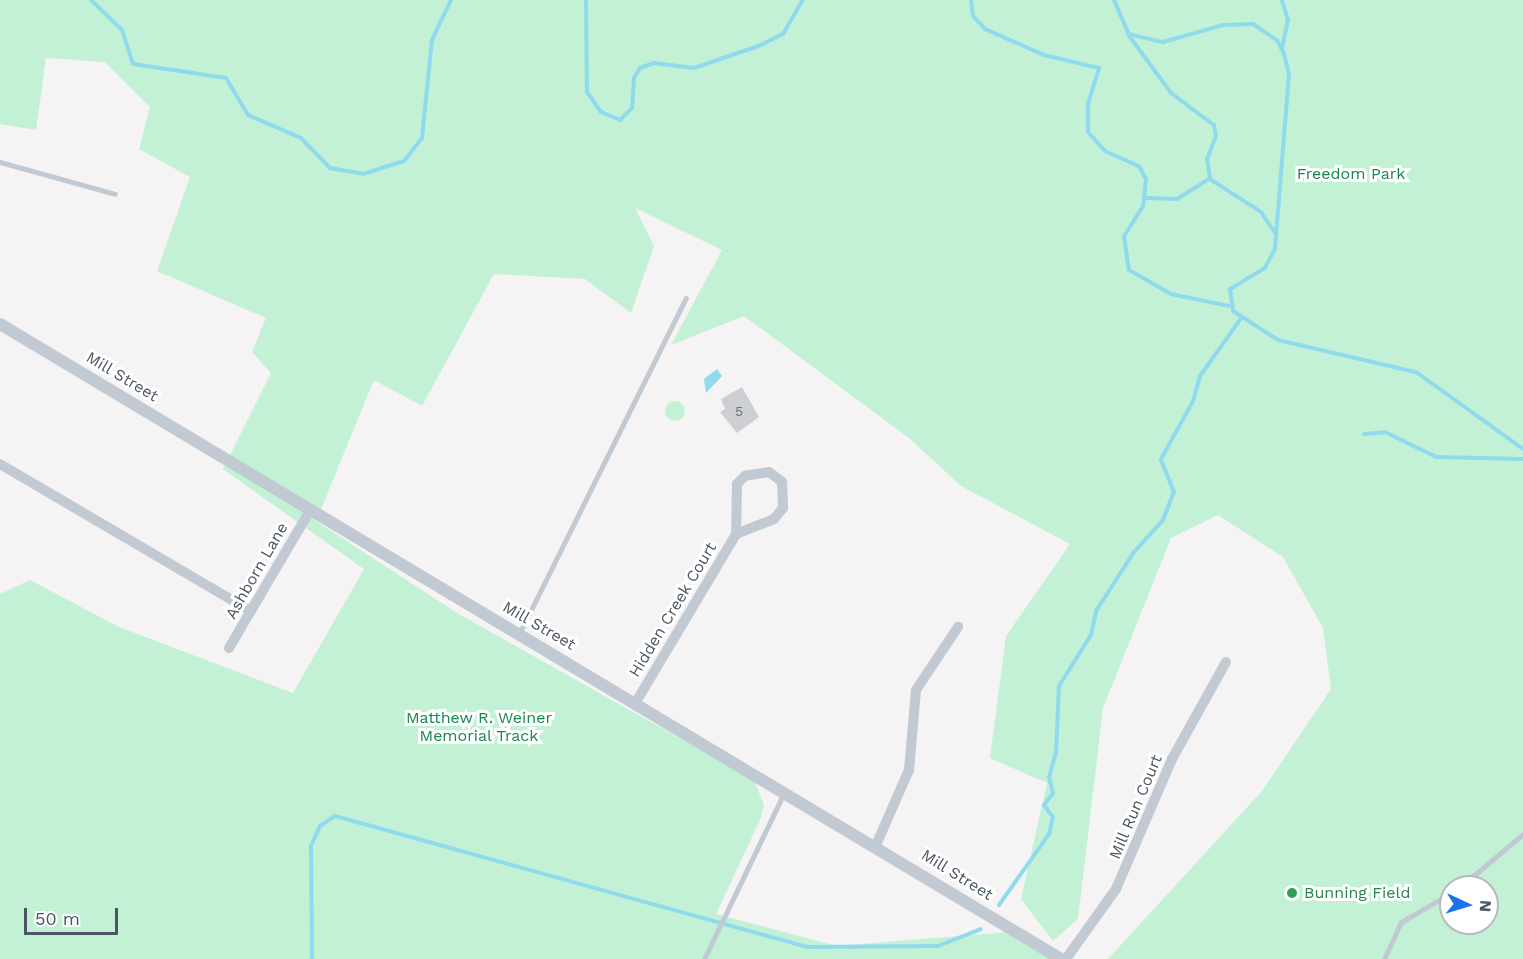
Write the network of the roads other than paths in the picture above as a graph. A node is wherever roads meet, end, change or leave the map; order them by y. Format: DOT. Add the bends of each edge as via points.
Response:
graph roads {
  1 [pos="0,162"];
  2 [pos="115,194"];
  3 [pos="686,298"];
  4 [pos="0,324"];
  5 [pos="0,464"];
  6 [pos="311,509"];
  7 [pos="736,534"];
  8 [pos="251,611"];
  9 [pos="958,627"];
  10 [pos="519,634"];
  11 [pos="229,648"];
  12 [pos="1226,662"];
  13 [pos="636,702"];
  14 [pos="785,792"];
  15 [pos="1523,834"];
  16 [pos="876,844"];
  17 [pos="1474,875"];
  18 [pos="1439,900"];
  19 [pos="704,959"];
  20 [pos="1061,959"];
  21 [pos="1066,959"];
  22 [pos="1384,959"];
  1 -- 2 [label="lane"];
  3 -- 10 [label="lane"];
  4 -- 6 [label="street, Mill Street"];
  5 -- 8 [label="street"];
  6 -- 8 [label="street, Ashborn Lane"];
  6 -- 10 [label="street, Mill Street"];
  7 -- 7 [label="street, Hidden Creek Court" via="774,519 783,508 782,482 770,472 746,476 737,484"];
  7 -- 13 [label="street, Hidden Creek Court"];
  8 -- 11 [label="street, Ashborn Lane"];
  9 -- 16 [label="street" via="916,690 909,770"];
  10 -- 13 [label="street, Mill Street"];
  12 -- 21 [label="street, Mill Run Court" via="1172,759 1116,889"];
  13 -- 14 [label="street, Mill Street"];
  14 -- 16 [label="street, Mill Street"];
  14 -- 19 [label="lane"];
  15 -- 17 [label="lane"];
  16 -- 20 [label="street, Mill Street"];
  18 -- 22 [label="lane" via="1401,922"];
}
